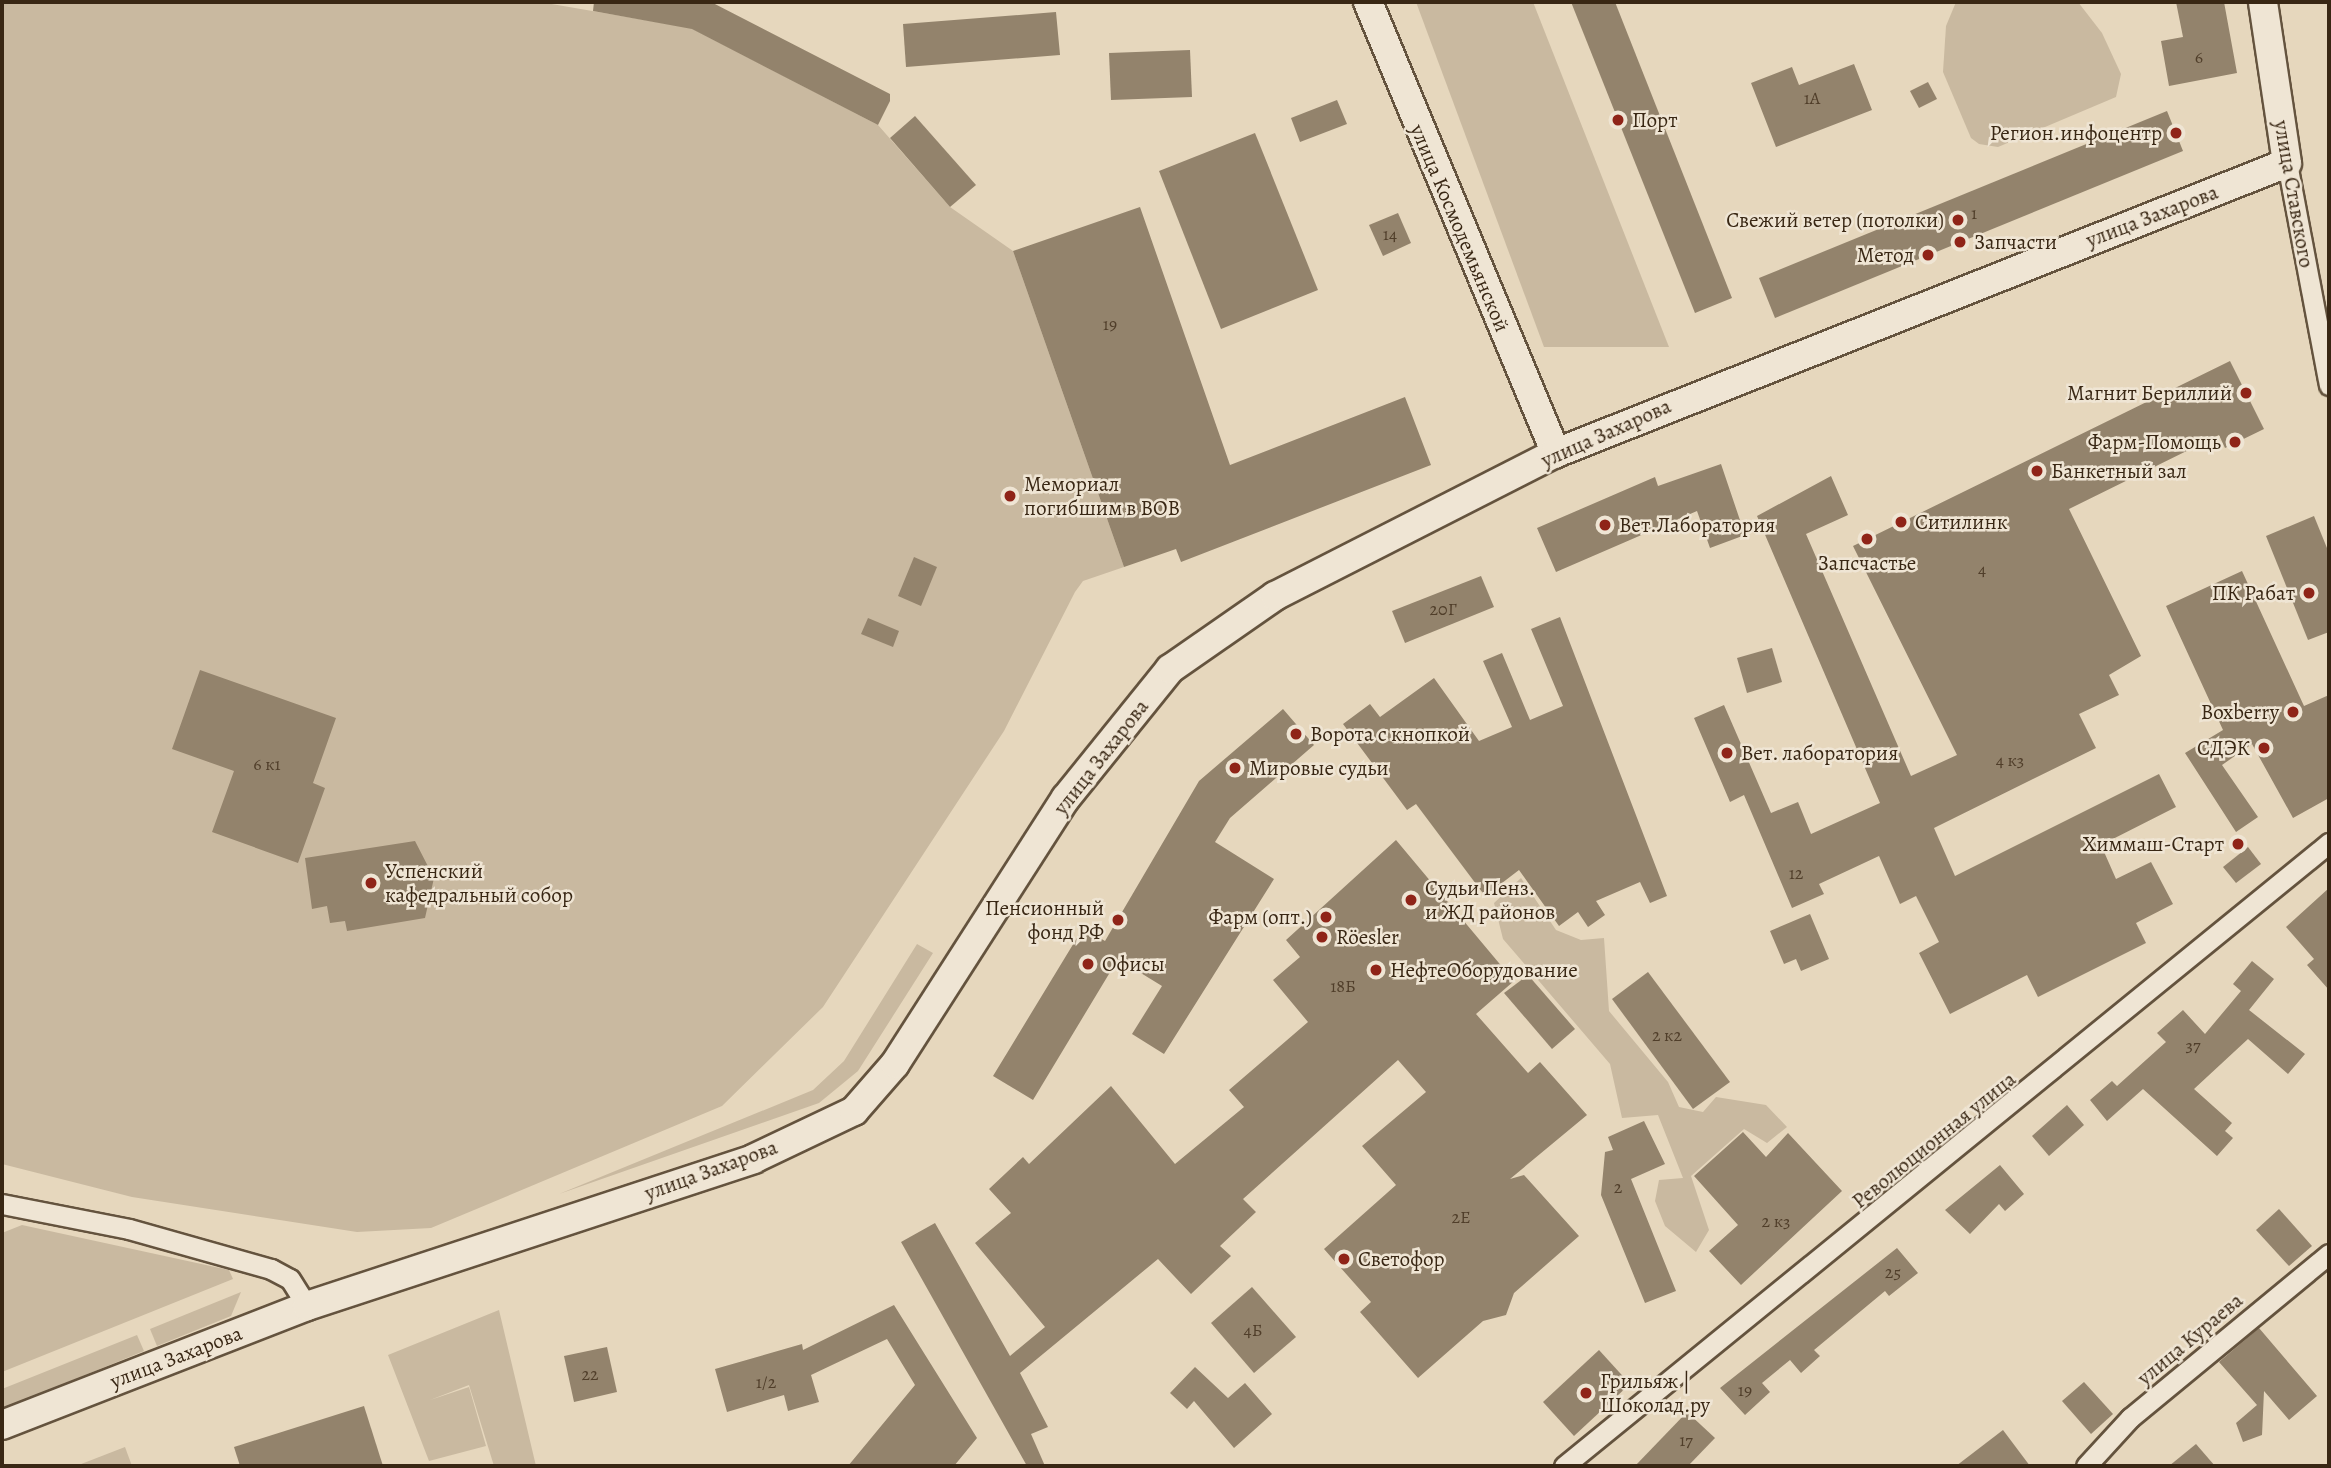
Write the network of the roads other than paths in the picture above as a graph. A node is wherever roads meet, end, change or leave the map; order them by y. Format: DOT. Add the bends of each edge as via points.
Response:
graph roads {
  1 [pos="1368,2"];
  2 [pos="2263,2"];
  3 [pos="2287,163"];
  4 [pos="2329,385"];
  5 [pos="1556,453"];
  6 [pos="2329,843"];
  7 [pos="2,1203"];
  8 [pos="2329,1254"];
  9 [pos="307,1306"];
  10 [pos="2,1425"];
  11 [pos="1564,1466"];
  12 [pos="2085,1466"];
  1 -- 5 [label="main road, улица Космодемьянской"];
  2 -- 3 [label="main road, улица Ставского"];
  3 -- 4 [label="street, улица Ставского"];
  3 -- 5 [label="main road, улица Захарова"];
  5 -- 9 [label="main road, улица Захарова" via="1275,596 1170,670 1066,799 895,1064 854,1111 753,1159"];
  6 -- 11 [label="street, Революционная улица"];
  7 -- 9 [label="street" via="129,1229 271,1269 289,1279"];
  8 -- 12 [label="street, улица Кураева" via="2130,1418"];
  9 -- 10 [label="main road, улица Захарова"];
}
